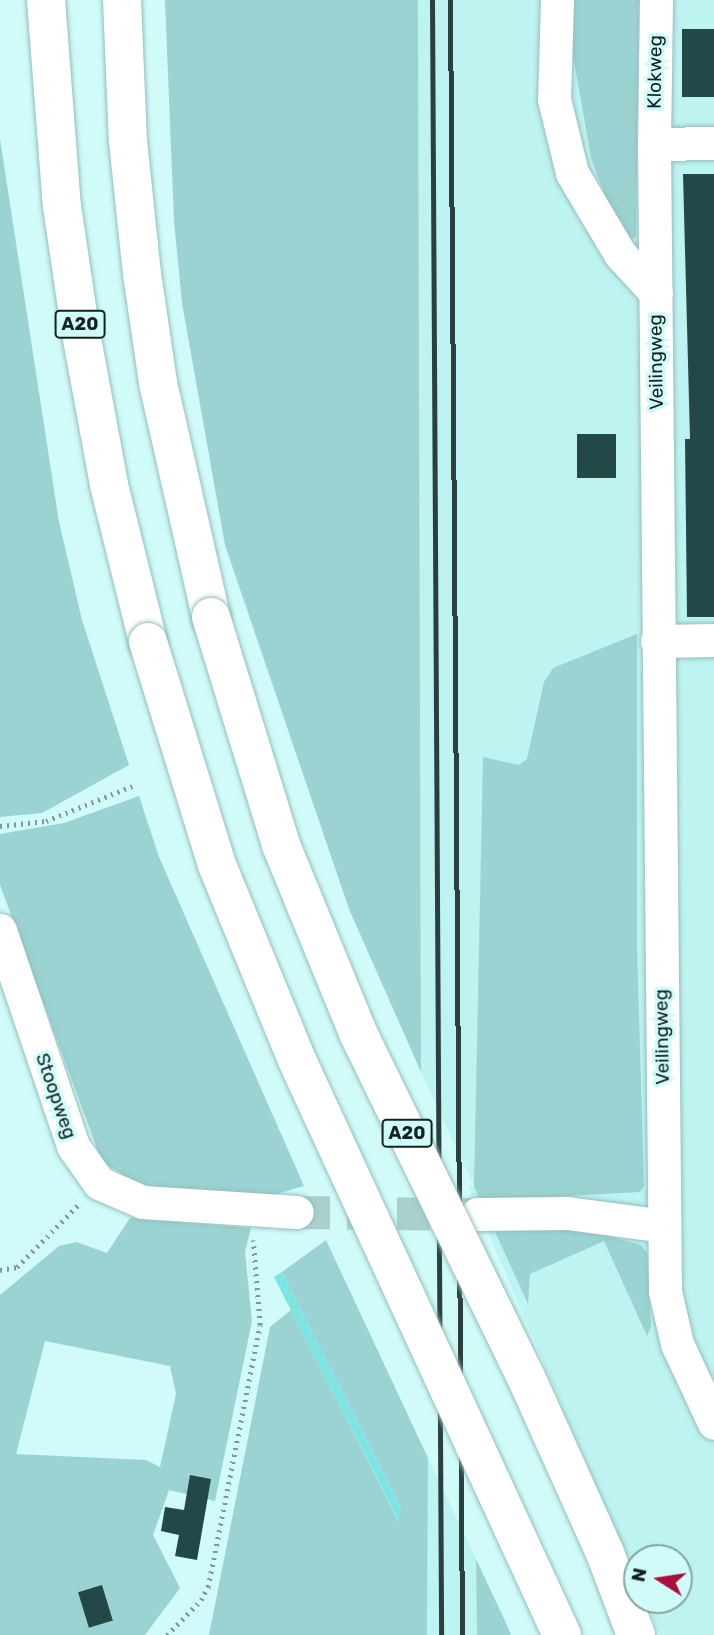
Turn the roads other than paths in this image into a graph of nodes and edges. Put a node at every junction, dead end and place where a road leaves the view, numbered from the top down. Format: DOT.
graph roads {
  1 [pos="46,0"];
  2 [pos="122,0"];
  3 [pos="557,0"];
  4 [pos="656,0"];
  5 [pos="714,143"];
  6 [pos="654,144"];
  7 [pos="656,293"];
  8 [pos="714,640"];
  9 [pos="657,641"];
  10 [pos="0,930"];
  11 [pos="283,1212"];
  12 [pos="477,1213"];
  13 [pos="664,1226"];
  14 [pos="714,1423"];
  15 [pos="562,1635"];
  16 [pos="636,1635"];
  1 -- 15 [label="highway, A20, bridge"];
  2 -- 16 [label="highway, A20, bridge"];
  3 -- 7 [label="street"];
  4 -- 6 [label="street, Klokweg"];
  5 -- 6 [label="street"];
  6 -- 7 [label="street, Veilingweg"];
  7 -- 9 [label="street, Veilingweg"];
  8 -- 9 [label="street"];
  9 -- 13 [label="street, Veilingweg"];
  10 -- 11 [label="street, Stoopweg"];
  12 -- 13 [label="street"];
  13 -- 14 [label="street, Veilingweg"];
}
